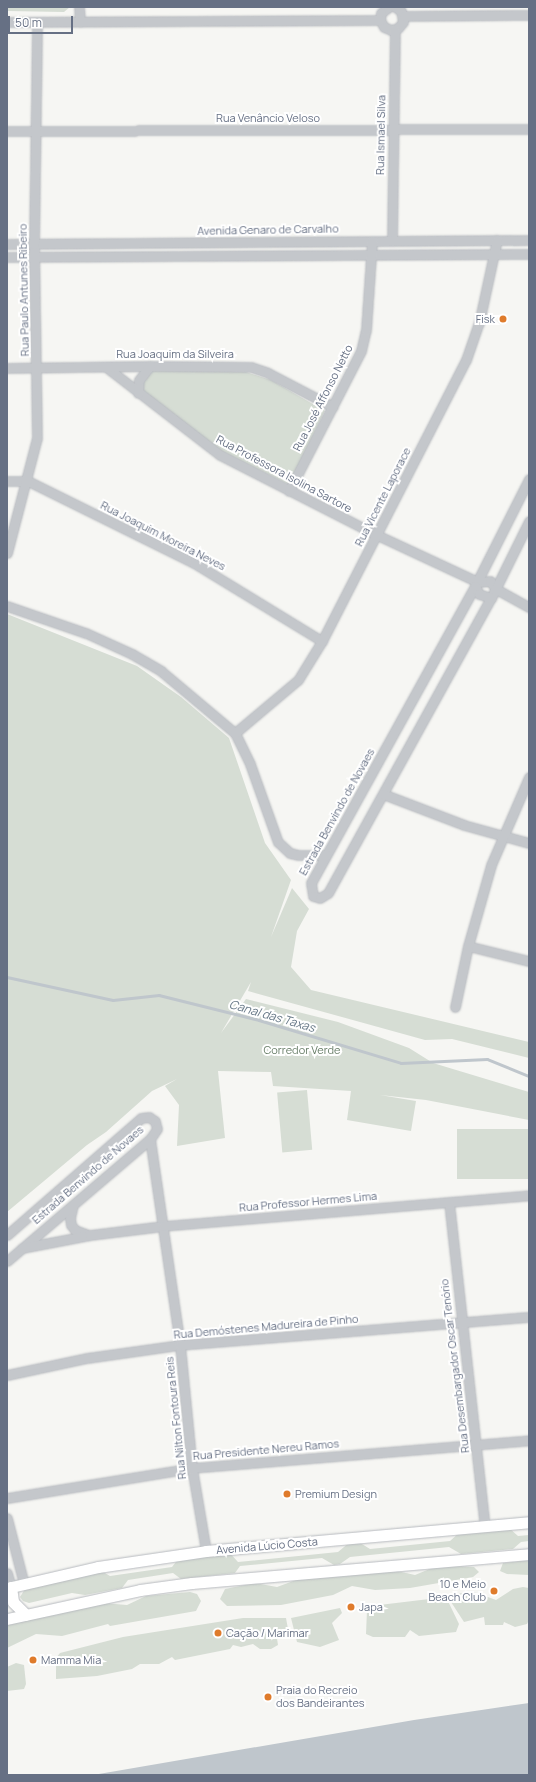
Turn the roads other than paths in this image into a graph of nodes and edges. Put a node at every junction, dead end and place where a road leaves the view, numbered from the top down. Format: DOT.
graph roads {
  1 [pos="79,7"];
  2 [pos="389,7"];
  3 [pos="395,7"];
  4 [pos="529,15"];
  5 [pos="404,16"];
  6 [pos="380,20"];
  7 [pos="7,22"];
  8 [pos="80,22"];
  9 [pos="37,23"];
  10 [pos="395,30"];
  11 [pos="529,129"];
  12 [pos="393,130"];
  13 [pos="7,131"];
  14 [pos="35,131"];
  15 [pos="372,240"];
  16 [pos="497,240"];
  17 [pos="529,240"];
  18 [pos="392,241"];
  19 [pos="7,244"];
  20 [pos="34,244"];
  21 [pos="371,254"];
  22 [pos="494,254"];
  23 [pos="529,254"];
  24 [pos="35,256"];
  25 [pos="7,257"];
  26 [pos="150,366"];
  27 [pos="106,367"];
  28 [pos="7,368"];
  29 [pos="38,368"];
  30 [pos="138,393"];
  31 [pos="333,407"];
  32 [pos="529,479"];
  33 [pos="7,481"];
  34 [pos="28,481"];
  35 [pos="289,491"];
  36 [pos="529,520"];
  37 [pos="377,536"];
  38 [pos="7,553"];
  39 [pos="476,584"];
  40 [pos="496,589"];
  41 [pos="491,598"];
  42 [pos="7,606"];
  43 [pos="529,607"];
  44 [pos="322,642"];
  45 [pos="235,733"];
  46 [pos="529,777"];
  47 [pos="383,794"];
  48 [pos="502,835"];
  49 [pos="529,843"];
  50 [pos="326,855"];
  51 [pos="468,946"];
  52 [pos="529,961"];
  53 [pos="454,1007"];
  54 [pos="150,1139"];
  55 [pos="529,1195"];
  56 [pos="449,1202"];
  57 [pos="73,1205"];
  58 [pos="163,1226"];
  59 [pos="7,1235"];
  60 [pos="90,1235"];
  61 [pos="22,1248"];
  62 [pos="7,1261"];
  63 [pos="529,1316"];
  64 [pos="462,1322"];
  65 [pos="180,1345"];
  66 [pos="7,1375"];
  67 [pos="529,1440"];
  68 [pos="477,1444"];
  69 [pos="192,1468"];
  70 [pos="7,1498"];
  71 [pos="7,1518"];
  72 [pos="529,1522"];
  73 [pos="485,1526"];
  74 [pos="206,1551"];
  75 [pos="529,1554"];
  76 [pos="7,1573"];
  77 [pos="24,1584"];
  78 [pos="9,1587"];
  79 [pos="26,1615"];
  80 [pos="7,1619"];
  1 -- 8 [label="street"];
  2 -- 6 [label="street"];
  3 -- 5 [label="street"];
  4 -- 5 [label="street"];
  5 -- 10 [label="street"];
  6 -- 8 [label="street"];
  6 -- 10 [label="street"];
  7 -- 9 [label="street"];
  8 -- 9 [label="street"];
  9 -- 14 [label="street, Rua Paulo Antunes Ribeiro"];
  10 -- 12 [label="street, Rua Ismael Silva"];
  11 -- 12 [label="street, Rua Venâncio Veloso"];
  12 -- 14 [label="street, Rua Venâncio Veloso"];
  12 -- 18 [label="street, Rua Ismael Silva"];
  13 -- 14 [label="street, Rua Venâncio Veloso"];
  14 -- 20 [label="street, Rua Paulo Antunes Ribeiro"];
  15 -- 18 [label="street, Avenida Genaro de Carvalho"];
  15 -- 20 [label="street, Avenida Genaro de Carvalho"];
  15 -- 21 [label="street, Rua José Affonso Netto"];
  16 -- 17 [label="street, Avenida Genaro de Carvalho"];
  16 -- 18 [label="street, Avenida Genaro de Carvalho"];
  16 -- 22 [label="street, Rua Vicente Laporace"];
  19 -- 20 [label="street, Avenida Genaro de Carvalho"];
  20 -- 24 [label="street, Rua Paulo Antunes Ribeiro"];
  21 -- 22 [label="street"];
  21 -- 24 [label="street"];
  21 -- 31 [label="street, Rua José Affonso Netto"];
  22 -- 23 [label="street"];
  22 -- 37 [label="street, Rua Vicente Laporace"];
  24 -- 25 [label="street"];
  24 -- 29 [label="street, Rua Paulo Antunes Ribeiro"];
  26 -- 27 [label="street, Rua Joaquim da Silveira"];
  26 -- 30 [label="street"];
  26 -- 31 [label="street, Rua Joaquim da Silveira"];
  27 -- 29 [label="street, Rua Joaquim da Silveira"];
  27 -- 30 [label="street, Rua Professora Isolina Sartore"];
  28 -- 29 [label="street, Rua Joaquim da Silveira"];
  29 -- 34 [label="street, Rua Paulo Antunes Ribeiro"];
  30 -- 35 [label="street, Rua Professora Isolina Sartore"];
  31 -- 35 [label="street, Rua José Affonso Netto"];
  32 -- 39 [label="street, Estrada Benvindo de Novaes"];
  33 -- 34 [label="street, Rua Joaquim Moreira Neves"];
  34 -- 38 [label="street, Rua Paulo Antunes Ribeiro"];
  34 -- 44 [label="street, Rua Joaquim Moreira Neves"];
  35 -- 37 [label="street, Rua Professora Isolina Sartore"];
  36 -- 40 [label="street, Estrada Benvindo de Novaes"];
  37 -- 39 [label="street, Rua Professora Isolina Sartore"];
  37 -- 44 [label="street, Rua Vicente Laporace"];
  39 -- 40 [label="street, Rua Professora Isolina Sartore"];
  39 -- 41 [label="street"];
  39 -- 50 [label="street, Estrada Benvindo de Novaes"];
  40 -- 41 [label="street, Estrada Benvindo de Novaes"];
  40 -- 43 [label="street, Rua Professora Isolina Sartore"];
  41 -- 47 [label="street, Estrada Benvindo de Novaes"];
  42 -- 45 [label="street"];
  44 -- 45 [label="street, Rua Vicente Laporace"];
  45 -- 50 [label="street"];
  46 -- 48 [label="street"];
  47 -- 48 [label="street"];
  47 -- 50 [label="street, Estrada Benvindo de Novaes"];
  48 -- 49 [label="street"];
  48 -- 51 [label="street"];
  51 -- 52 [label="street"];
  51 -- 53 [label="street"];
  54 -- 57 [label="street, Estrada Benvindo de Novaes"];
  54 -- 58 [label="street, Rua Nilton Fontoura Reis"];
  54 -- 59 [label="street, Estrada Benvindo de Novaes"];
  55 -- 56 [label="street, Rua Professor Hermes Lima"];
  56 -- 58 [label="street, Rua Professor Hermes Lima"];
  56 -- 64 [label="street, Rua Desembargador Oscar Tenório"];
  57 -- 60 [label="street"];
  57 -- 61 [label="street, Estrada Benvindo de Novaes"];
  58 -- 60 [label="street, Rua Professor Hermes Lima"];
  58 -- 65 [label="street, Rua Nilton Fontoura Reis"];
  60 -- 61 [label="street, Rua Professor Hermes Lima"];
  61 -- 62 [label="street, Estrada Benvindo de Novaes"];
  63 -- 64 [label="street, Rua Demóstenes Madureira de Pinho"];
  64 -- 65 [label="street, Rua Demóstenes Madureira de Pinho"];
  64 -- 68 [label="street, Rua Desembargador Oscar Tenório"];
  65 -- 66 [label="street, Rua Demóstenes Madureira de Pinho"];
  65 -- 69 [label="street, Rua Nilton Fontoura Reis"];
  67 -- 68 [label="street, Rua Presidente Nereu Ramos"];
  68 -- 69 [label="street, Rua Presidente Nereu Ramos"];
  68 -- 73 [label="street, Rua Desembargador Oscar Tenório"];
  69 -- 70 [label="street, Rua Presidente Nereu Ramos"];
  69 -- 74 [label="street, Rua Nilton Fontoura Reis"];
  71 -- 77 [label="street"];
  72 -- 73 [label="main road, Avenida Lúcio Costa"];
  73 -- 74 [label="main road, Avenida Lúcio Costa"];
  74 -- 77 [label="main road, Avenida Lúcio Costa"];
  75 -- 79 [label="main road"];
  76 -- 78 [label="street"];
  77 -- 78 [label="main road, Avenida Lúcio Costa"];
  78 -- 79 [label="main road"];
  79 -- 80 [label="main road"];
}
